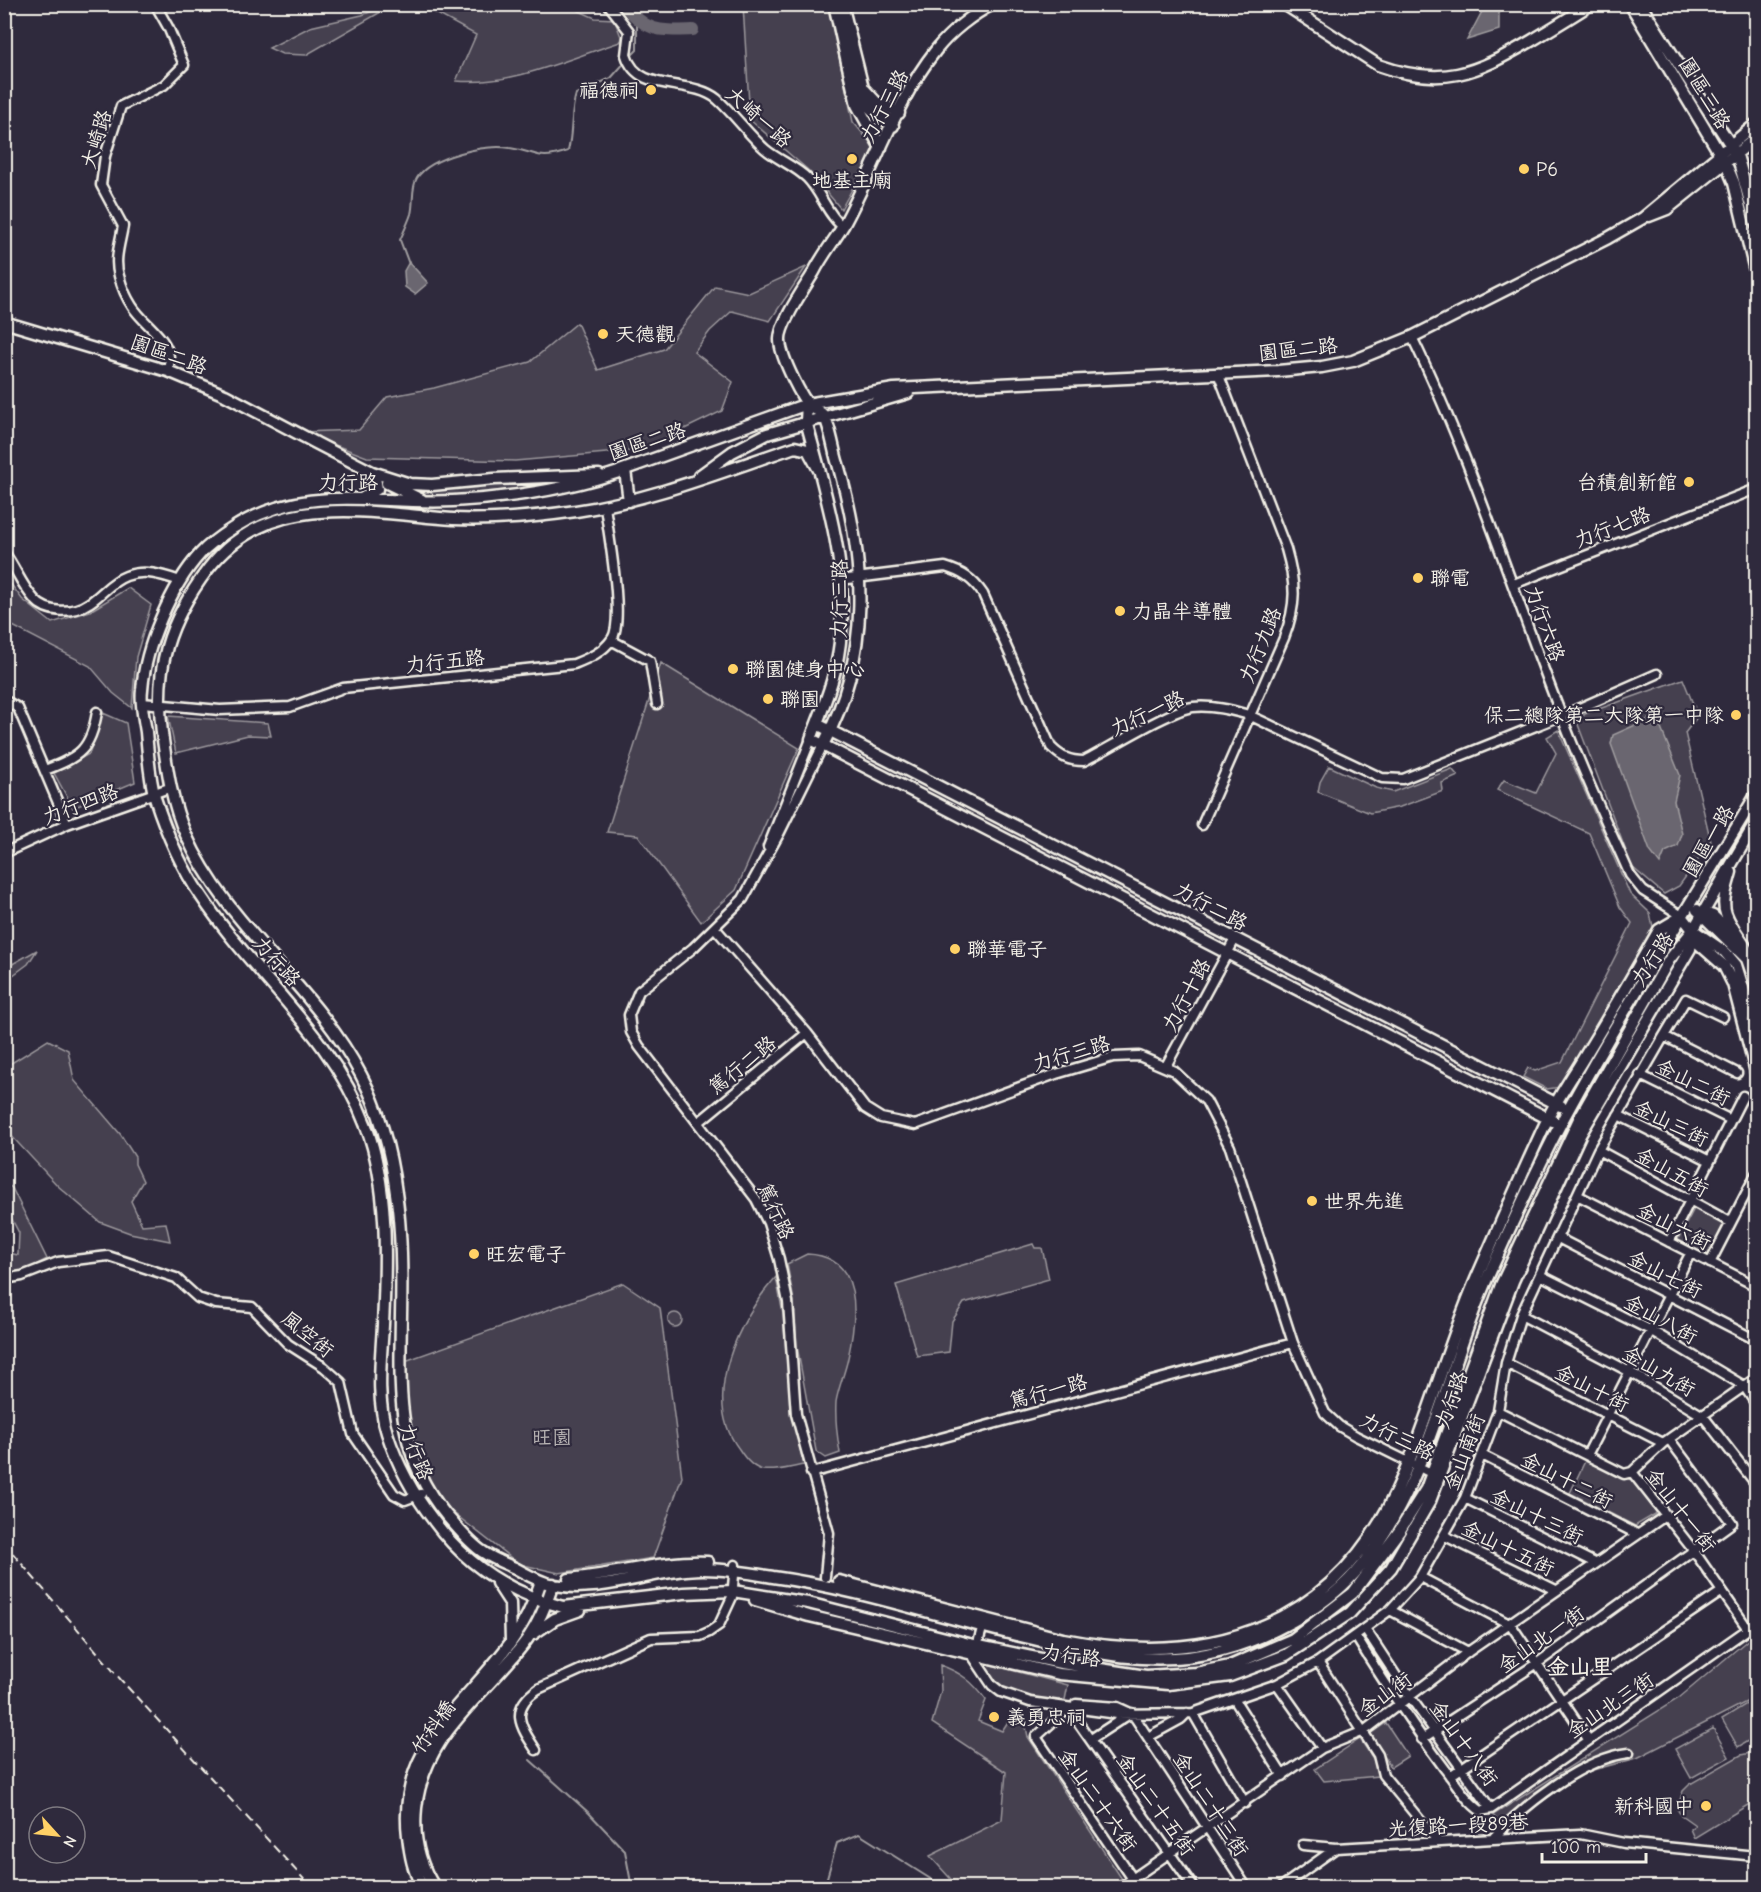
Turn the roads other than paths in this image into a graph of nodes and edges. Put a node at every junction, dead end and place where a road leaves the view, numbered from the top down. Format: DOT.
graph roads {
  1 [pos="155,4"];
  2 [pos="608,4"];
  3 [pos="834,4"];
  4 [pos="843,4"];
  5 [pos="993,4"];
  6 [pos="1284,4"];
  7 [pos="1591,4"];
  8 [pos="1630,4"];
  9 [pos="1640,4"];
  10 [pos="853,89"];
  11 [pos="899,113"];
  12 [pos="1756,124"];
  13 [pos="892,126"];
  14 [pos="1756,138"];
  15 [pos="881,148"];
  16 [pos="1734,151"];
  17 [pos="1724,159"];
  18 [pos="1756,224"];
  19 [pos="842,226"];
  20 [pos="1756,275"];
  21 [pos="4,322"];
  22 [pos="1412,338"];
  23 [pos="168,371"];
  24 [pos="1218,373"];
  25 [pos="923,388"];
  26 [pos="807,404"];
  27 [pos="824,416"];
  28 [pos="806,421"];
  29 [pos="312,441"];
  30 [pos="625,470"];
  31 [pos="819,470"];
  32 [pos="375,477"];
  33 [pos="690,482"];
  34 [pos="1756,489"];
  35 [pos="363,498"];
  36 [pos="629,501"];
  37 [pos="426,502"];
  38 [pos="605,506"];
  39 [pos="442,518"];
  40 [pos="4,552"];
  41 [pos="860,577"];
  42 [pos="840,579"];
  43 [pos="180,581"];
  44 [pos="1514,584"];
  45 [pos="611,640"];
  46 [pos="1657,674"];
  47 [pos="4,700"];
  48 [pos="142,703"];
  49 [pos="159,703"];
  50 [pos="657,704"];
  51 [pos="97,712"];
  52 [pos="1249,715"];
  53 [pos="1561,716"];
  54 [pos="817,724"];
  55 [pos="831,729"];
  56 [pos="811,739"];
  57 [pos="823,745"];
  58 [pos="45,770"];
  59 [pos="169,788"];
  60 [pos="154,795"];
  61 [pos="1756,795"];
  62 [pos="1756,822"];
  63 [pos="67,824"];
  64 [pos="1202,825"];
  65 [pos="4,853"];
  66 [pos="1736,854"];
  67 [pos="764,859"];
  68 [pos="1689,905"];
  69 [pos="1665,906"];
  70 [pos="1703,913"];
  71 [pos="1682,916"];
  72 [pos="716,928"];
  73 [pos="1693,930"];
  74 [pos="1234,939"];
  75 [pos="1695,947"];
  76 [pos="1750,950"];
  77 [pos="1725,952"];
  78 [pos="1226,954"];
  79 [pos="1756,966"];
  80 [pos="1756,986"];
  81 [pos="1723,1017"];
  82 [pos="1756,1030"];
  83 [pos="807,1033"];
  84 [pos="1664,1036"];
  85 [pos="1166,1066"];
  86 [pos="1756,1072"];
  87 [pos="1737,1073"];
  88 [pos="1640,1075"];
  89 [pos="1743,1096"];
  90 [pos="1557,1104"];
  91 [pos="1568,1110"];
  92 [pos="1618,1115"];
  93 [pos="1548,1118"];
  94 [pos="1584,1119"];
  95 [pos="1731,1120"];
  96 [pos="699,1122"];
  97 [pos="1560,1124"];
  98 [pos="1576,1133"];
  99 [pos="1598,1149"];
  100 [pos="1710,1161"];
  101 [pos="1756,1173"];
  102 [pos="1577,1196"];
  103 [pos="1689,1201"];
  104 [pos="1730,1222"];
  105 [pos="1558,1238"];
  106 [pos="1669,1242"];
  107 [pos="1690,1254"];
  108 [pos="1710,1263"];
  109 [pos="1540,1275"];
  110 [pos="4,1279"];
  111 [pos="1756,1286"];
  112 [pos="1668,1294"];
  113 [pos="1521,1316"];
  114 [pos="1650,1330"];
  115 [pos="1756,1340"];
  116 [pos="1293,1342"];
  117 [pos="1506,1363"];
  118 [pos="1630,1372"];
  119 [pos="1756,1378"];
  120 [pos="1744,1386"];
  121 [pos="1756,1404"];
  122 [pos="1498,1411"];
  123 [pos="1608,1413"];
  124 [pos="1703,1416"];
  125 [pos="1666,1441"];
  126 [pos="1482,1455"];
  127 [pos="1587,1455"];
  128 [pos="1413,1465"];
  129 [pos="1632,1472"];
  130 [pos="812,1473"];
  131 [pos="1436,1475"];
  132 [pos="1756,1484"];
  133 [pos="426,1491"];
  134 [pos="416,1497"];
  135 [pos="1465,1498"];
  136 [pos="1665,1516"];
  137 [pos="1732,1523"];
  138 [pos="1637,1534"];
  139 [pos="1445,1536"];
  140 [pos="1694,1551"];
  141 [pos="1595,1563"];
  142 [pos="735,1568"];
  143 [pos="487,1574"];
  144 [pos="825,1577"];
  145 [pos="1420,1577"];
  146 [pos="541,1581"];
  147 [pos="553,1584"];
  148 [pos="1556,1590"];
  149 [pos="1721,1592"];
  150 [pos="733,1594"];
  151 [pos="535,1598"];
  152 [pos="619,1602"];
  153 [pos="547,1603"];
  154 [pos="1390,1610"];
  155 [pos="984,1623"];
  156 [pos="1511,1625"];
  157 [pos="1748,1629"];
  158 [pos="1366,1630"];
  159 [pos="1356,1637"];
  160 [pos="527,1639"];
  161 [pos="511,1642"];
  162 [pos="975,1650"];
  163 [pos="1468,1652"];
  164 [pos="1318,1662"];
  165 [pos="1539,1662"];
  166 [pos="1277,1684"];
  167 [pos="1410,1697"];
  168 [pos="1234,1699"];
  169 [pos="1564,1701"];
  170 [pos="1030,1702"];
  171 [pos="1398,1705"];
  172 [pos="1068,1708"];
  173 [pos="1132,1713"];
  174 [pos="1190,1713"];
  175 [pos="1364,1731"];
  176 [pos="1435,1731"];
  177 [pos="1149,1737"];
  178 [pos="1091,1739"];
  179 [pos="1422,1739"];
  180 [pos="1588,1739"];
  181 [pos="1322,1748"];
  182 [pos="536,1750"];
  183 [pos="1629,1753"];
  184 [pos="1462,1769"];
  185 [pos="1283,1776"];
  186 [pos="1450,1776"];
  187 [pos="1245,1803"];
  188 [pos="1491,1809"];
  189 [pos="1206,1829"];
  190 [pos="1494,1837"];
  191 [pos="1438,1842"];
  192 [pos="1303,1845"];
  193 [pos="1336,1848"];
  194 [pos="1171,1851"];
  195 [pos="1756,1856"];
  196 [pos="1132,1878"];
  197 [pos="423,1887"];
  198 [pos="435,1887"];
  199 [pos="1119,1887"];
  200 [pos="1139,1887"];
  201 [pos="1194,1887"];
  202 [pos="1247,1887"];
  203 [pos="1280,1887"];
  1 -- 23 [label="street, 大崎路"];
  2 -- 19 [label="street, 大崎一路"];
  3 -- 10 [label="street"];
  4 -- 11 [label="street"];
  5 -- 11 [label="street, 力行三路"];
  6 -- 7 [label="street"];
  8 -- 17 [label="street, 園區三路"];
  9 -- 16 [label="street, 園區三路"];
  10 -- 13 [label="street"];
  10 -- 15 [label="street"];
  11 -- 13 [label="street, 力行三路"];
  12 -- 16 [label="street, 園區二路"];
  13 -- 15 [label="street, 力行三路"];
  14 -- 16 [label="street, 園區二路"];
  15 -- 19 [label="street, 力行三路"];
  16 -- 17 [label="street, 園區二路"];
  16 -- 18 [label="street, 園區三路"];
  17 -- 20 [label="street, 園區三路"];
  17 -- 22 [label="street, 園區二路"];
  19 -- 26 [label="street, 力行三路"];
  21 -- 23 [label="street, 園區二路"];
  22 -- 24 [label="street, 園區二路"];
  22 -- 44 [label="street, 力行六路"];
  23 -- 29 [label="street, 園區二路"];
  24 -- 25 [label="street, 園區二路"];
  24 -- 52 [label="street, 力行九路"];
  25 -- 26 [label="street, 園區二路"];
  25 -- 27 [label="street, 園區二路"];
  26 -- 27 [label="street"];
  26 -- 28 [label="street, 力行三路"];
  26 -- 30 [label="street, 園區二路"];
  27 -- 28 [label="street, 園區二路"];
  27 -- 41 [label="street, 力行三路"];
  28 -- 31 [label="street, 力行三路"];
  28 -- 33 [label="street, 園區二路"];
  29 -- 30 [label="street, 園區二路"];
  29 -- 32 [label="street, 園區二路"];
  30 -- 36 [label="street"];
  30 -- 37 [label="street, 力行路"];
  31 -- 33 [label="street, 力行路"];
  31 -- 42 [label="street, 力行三路"];
  32 -- 35 [label="street"];
  32 -- 37 [label="street, 園區二路"];
  33 -- 36 [label="street, 力行路"];
  34 -- 44 [label="street, 力行七路"];
  35 -- 37 [label="street, 力行路"];
  35 -- 43 [label="street, 力行路"];
  36 -- 38 [label="street, 力行路"];
  37 -- 39 [label="street, 園區二路"];
  38 -- 39 [label="street, 力行路"];
  38 -- 45 [label="street"];
  39 -- 49 [label="street, 力行路"];
  40 -- 43 [label="street"];
  41 -- 42 [label="street, 力行一路"];
  41 -- 52 [label="street, 力行一路"];
  41 -- 55 [label="street, 力行三路"];
  42 -- 54 [label="street, 力行三路"];
  43 -- 48 [label="street, 力行路"];
  44 -- 53 [label="street, 力行六路"];
  45 -- 49 [label="street, 力行五路"];
  45 -- 50 [label="street"];
  46 -- 53 [label="street, 力行一路"];
  47 -- 58 [label="street"];
  48 -- 49 [label="street, 力行五路"];
  48 -- 60 [label="street, 力行路"];
  49 -- 59 [label="street, 力行路"];
  51 -- 58 [label="street"];
  52 -- 53 [label="street, 力行一路"];
  52 -- 64 [label="street, 力行九路"];
  53 -- 69 [label="street, 力行六路"];
  54 -- 55 [label="street, 力行二路"];
  54 -- 56 [label="street, 力行三路"];
  55 -- 57 [label="street, 力行三路"];
  55 -- 74 [label="street, 力行二路"];
  56 -- 57 [label="street, 力行二路"];
  56 -- 67 [label="street, 力行三路"];
  57 -- 67 [label="street, 力行三路"];
  57 -- 78 [label="street, 力行二路"];
  58 -- 63 [label="street"];
  59 -- 60 [label="street, 力行四路"];
  59 -- 133 [label="street, 力行路"];
  60 -- 63 [label="street, 力行四路"];
  60 -- 134 [label="street, 力行路"];
  61 -- 68 [label="street, 園區一路"];
  62 -- 66 [label="street, 園區一路"];
  63 -- 65 [label="street, 力行四路"];
  66 -- 70 [label="street, 園區一路"];
  66 -- 76 [label="street"];
  67 -- 72 [label="street, 力行三路"];
  68 -- 69 [label="street"];
  68 -- 70 [label="street"];
  68 -- 71 [label="street, 力行路"];
  69 -- 71 [label="street, 力行六路"];
  70 -- 73 [label="street, 園區一路"];
  70 -- 76 [label="street"];
  70 -- 80 [label="street"];
  71 -- 73 [label="street"];
  71 -- 90 [label="street, 力行路"];
  71 -- 91 [label="street, 力行路"];
  72 -- 83 [label="street, 力行三路"];
  72 -- 96 [label="street, 篤行路"];
  73 -- 75 [label="street"];
  73 -- 77 [label="street"];
  73 -- 94 [label="street, 力行路"];
  74 -- 78 [label="street, 力行十路"];
  74 -- 90 [label="street, 力行二路"];
  75 -- 77 [label="street"];
  75 -- 86 [label="street"];
  75 -- 94 [label="street, 力行路"];
  76 -- 79 [label="street"];
  77 -- 82 [label="street"];
  78 -- 85 [label="street, 力行十路"];
  78 -- 93 [label="street, 力行二路"];
  81 -- 84 [label="street, 金山南街"];
  83 -- 85 [label="street, 力行三路"];
  83 -- 96 [label="street, 篤行二路"];
  84 -- 87 [label="street"];
  84 -- 88 [label="street, 金山南街"];
  85 -- 116 [label="street, 力行三路"];
  88 -- 92 [label="street, 金山南街"];
  88 -- 95 [label="street, 金山二街"];
  89 -- 95 [label="street"];
  90 -- 91 [label="street, 力行二路"];
  90 -- 93 [label="street, 力行路"];
  91 -- 94 [label="street, 力行二路"];
  91 -- 97 [label="street, 力行路"];
  92 -- 99 [label="street, 金山南街"];
  92 -- 100 [label="street, 金山三街"];
  93 -- 97 [label="street, 力行二路"];
  93 -- 128 [label="street, 力行路"];
  94 -- 98 [label="street, 力行路"];
  95 -- 100 [label="street"];
  96 -- 130 [label="street, 篤行路"];
  97 -- 98 [label="street, 力行二路"];
  97 -- 128 [label="street, 力行路"];
  98 -- 131 [label="street, 力行路"];
  99 -- 102 [label="street, 金山南街"];
  99 -- 103 [label="street, 金山五街"];
  100 -- 103 [label="street"];
  101 -- 104 [label="street"];
  102 -- 105 [label="street, 金山南街"];
  102 -- 106 [label="street, 金山六街"];
  103 -- 104 [label="street, 金山五街"];
  103 -- 106 [label="street"];
  104 -- 108 [label="street"];
  105 -- 109 [label="street, 金山南街"];
  105 -- 112 [label="street, 金山七街"];
  106 -- 107 [label="street, 金山六街"];
  107 -- 108 [label="street, 金山六街"];
  107 -- 112 [label="street"];
  108 -- 111 [label="street, 金山六街"];
  109 -- 113 [label="street, 金山南街"];
  109 -- 114 [label="street, 金山八街"];
  110 -- 134 [label="street, 風空街"];
  112 -- 114 [label="street"];
  112 -- 115 [label="street, 金山七街"];
  113 -- 117 [label="street, 金山南街"];
  113 -- 118 [label="street, 金山九街"];
  114 -- 118 [label="street"];
  114 -- 120 [label="street, 金山八街"];
  116 -- 128 [label="street, 力行三路"];
  116 -- 130 [label="street, 篤行一路"];
  117 -- 122 [label="street, 金山南街"];
  117 -- 123 [label="street, 金山十街"];
  118 -- 123 [label="street"];
  118 -- 124 [label="street, 金山九街"];
  119 -- 120 [label="street"];
  120 -- 121 [label="street, 金山八街"];
  120 -- 124 [label="street"];
  122 -- 126 [label="street, 金山南街"];
  122 -- 127 [label="street, 金山十一街"];
  123 -- 125 [label="street, 金山十街"];
  123 -- 127 [label="street"];
  124 -- 125 [label="street"];
  124 -- 132 [label="street, 金山九街"];
  125 -- 129 [label="street"];
  125 -- 137 [label="street, 金山十街"];
  126 -- 135 [label="street, 金山南街"];
  126 -- 138 [label="street, 金山十二街"];
  127 -- 129 [label="street, 金山十一街"];
  128 -- 131 [label="street, 力行三路"];
  128 -- 155 [label="street, 力行路"];
  129 -- 136 [label="street, 金山十一街"];
  130 -- 144 [label="street, 篤行路"];
  131 -- 162 [label="street, 力行路"];
  131 -- 162 [label="street, 力行路"];
  133 -- 134 [label="street"];
  133 -- 146 [label="street, 力行路"];
  134 -- 143 [label="street, 力行路"];
  135 -- 139 [label="street, 金山南街"];
  135 -- 141 [label="street, 金山十三街"];
  136 -- 138 [label="street, 金山街"];
  136 -- 140 [label="street, 金山十一街"];
  137 -- 140 [label="street, 金山北一街"];
  138 -- 141 [label="street, 金山街"];
  139 -- 145 [label="street, 金山南街"];
  139 -- 148 [label="street, 金山十五街"];
  140 -- 149 [label="street, 金山十一街"];
  140 -- 165 [label="street, 金山北一街"];
  141 -- 148 [label="street, 金山街"];
  142 -- 144 [label="street, 力行路"];
  142 -- 147 [label="street, 力行路"];
  142 -- 150 [label="street"];
  142 -- 155 [label="street, 力行路"];
  143 -- 151 [label="street, 力行路"];
  143 -- 161 [label="street"];
  144 -- 155 [label="street, 力行路"];
  145 -- 154 [label="street, 金山南街"];
  145 -- 156 [label="street"];
  146 -- 147 [label="street, 力行路"];
  146 -- 151 [label="street, 竹科橋"];
  147 -- 153 [label="street"];
  148 -- 156 [label="street, 金山街"];
  149 -- 157 [label="street, 金山十一街"];
  149 -- 169 [label="street"];
  150 -- 152 [label="street, 力行路"];
  150 -- 162 [label="street, 力行路"];
  150 -- 182 [label="street"];
  151 -- 153 [label="street, 力行路"];
  151 -- 161 [label="street, 竹科橋"];
  152 -- 153 [label="street, 力行路"];
  152 -- 160 [label="street"];
  153 -- 160 [label="street"];
  154 -- 158 [label="street, 金山南街"];
  154 -- 163 [label="street"];
  155 -- 162 [label="street"];
  156 -- 163 [label="street, 金山街"];
  156 -- 165 [label="street"];
  157 -- 180 [label="street, 金山北三街"];
  158 -- 159 [label="street, 金山南街"];
  158 -- 167 [label="street, 金山十八街"];
  159 -- 164 [label="street, 金山南街"];
  159 -- 171 [label="street, 金山十八街"];
  160 -- 198 [label="street, 竹科橋"];
  161 -- 197 [label="street, 竹科橋"];
  162 -- 170 [label="street, 金山南街"];
  163 -- 167 [label="street, 金山街"];
  164 -- 166 [label="street, 金山南街"];
  164 -- 175 [label="street"];
  165 -- 169 [label="street"];
  165 -- 176 [label="street, 金山北一街"];
  166 -- 168 [label="street, 金山南街"];
  166 -- 181 [label="street"];
  167 -- 171 [label="street, 金山街"];
  167 -- 176 [label="street, 金山十八街"];
  168 -- 174 [label="street, 金山南街"];
  168 -- 185 [label="street"];
  169 -- 180 [label="street"];
  169 -- 184 [label="street"];
  170 -- 172 [label="street, 金山南街"];
  170 -- 173 [label="street, 金山南街"];
  171 -- 175 [label="street, 金山街"];
  171 -- 179 [label="street, 金山十八街"];
  172 -- 173 [label="street, 金山南街"];
  172 -- 178 [label="street, 金山二十五街"];
  172 -- 196 [label="street, 金山二十六街"];
  173 -- 174 [label="street, 金山南街"];
  173 -- 177 [label="street, 金山二十三街"];
  173 -- 178 [label="street, 金山二十五街"];
  174 -- 177 [label="street, 金山二十三街"];
  174 -- 187 [label="street"];
  175 -- 181 [label="street, 金山街"];
  175 -- 191 [label="street"];
  176 -- 179 [label="street, 金山北一街"];
  176 -- 184 [label="street, 金山十八街"];
  177 -- 189 [label="street, 金山二十三街"];
  178 -- 194 [label="street, 金山二十五街"];
  179 -- 186 [label="street, 金山十八街"];
  180 -- 188 [label="street, 金山北三街"];
  181 -- 185 [label="street, 金山街"];
  183 -- 190 [label="street"];
  184 -- 186 [label="street"];
  184 -- 188 [label="street, 金山十八街"];
  185 -- 187 [label="street, 金山街"];
  186 -- 188 [label="street, 金山十八街"];
  187 -- 189 [label="street, 金山街"];
  189 -- 194 [label="street, 金山街"];
  189 -- 202 [label="street, 金山二十三街"];
  190 -- 191 [label="street, 光復路一段89巷"];
  190 -- 195 [label="street, 光復路一段89巷"];
  191 -- 193 [label="street, 光復路一段89巷"];
  192 -- 193 [label="street, 光復路一段89巷"];
  193 -- 203 [label="street"];
  194 -- 196 [label="street, 金山街"];
  194 -- 201 [label="street, 金山二十五街"];
  196 -- 199 [label="street, 金山街"];
  196 -- 200 [label="street, 金山二十六街"];
}
